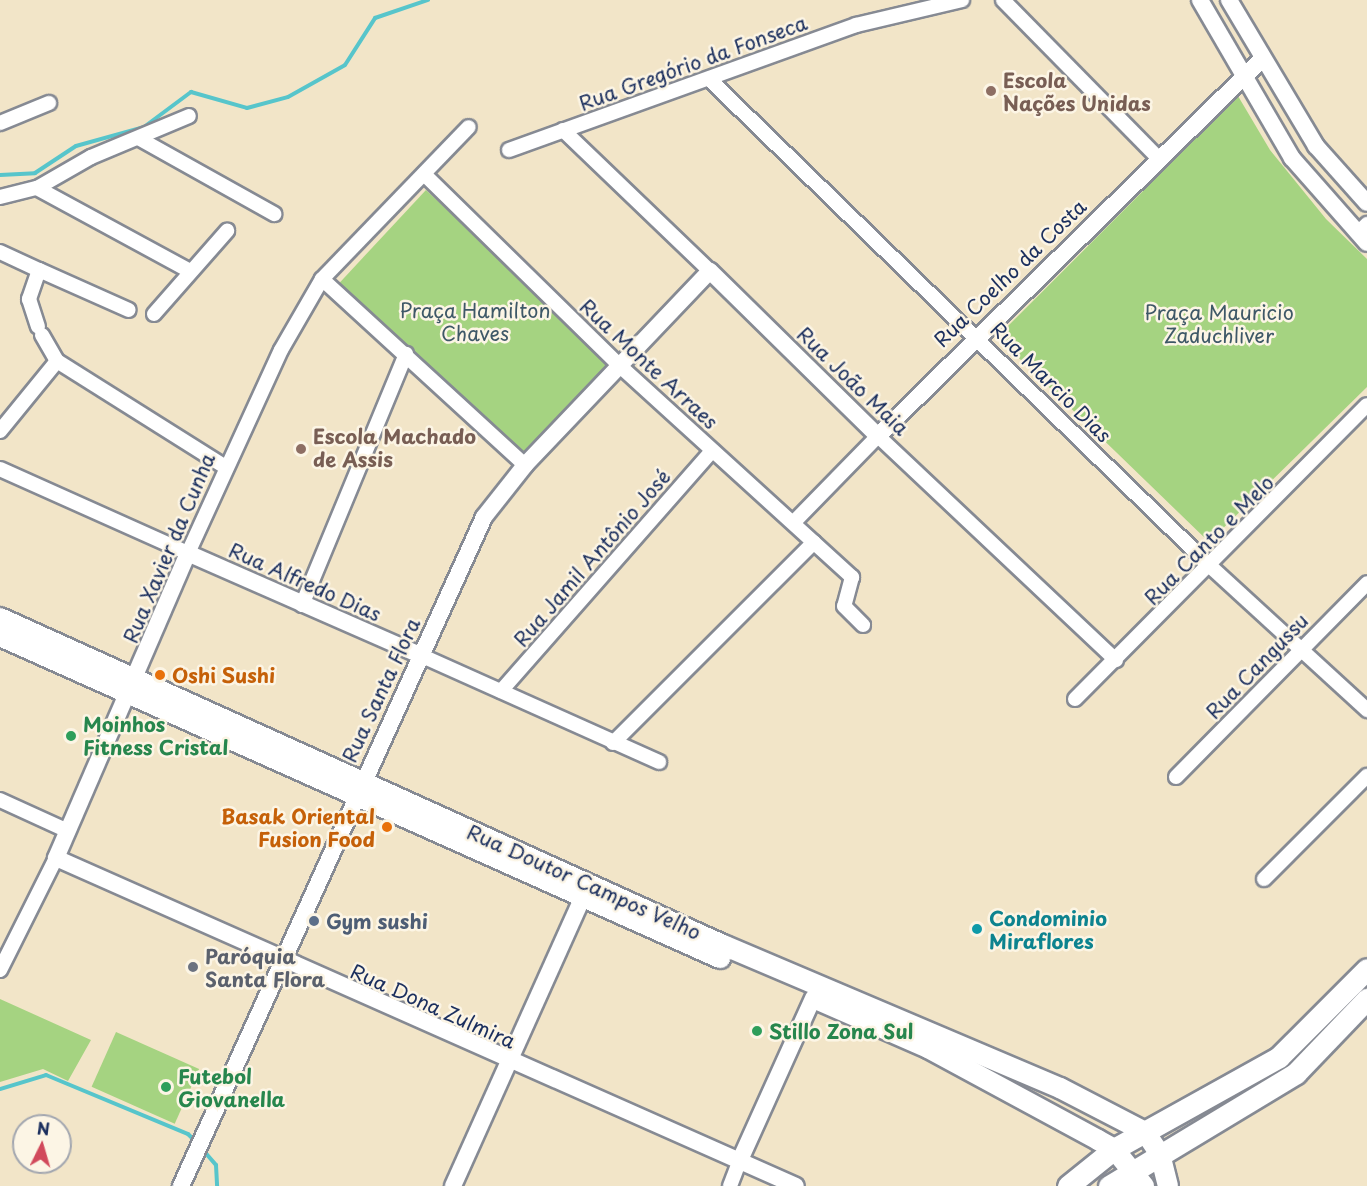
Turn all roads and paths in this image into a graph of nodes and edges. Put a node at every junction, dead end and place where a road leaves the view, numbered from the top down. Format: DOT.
graph roads {
  1 [pos="962,0"];
  2 [pos="1003,0"];
  3 [pos="1200,0"];
  4 [pos="1229,0"];
  5 [pos="1262,58"];
  6 [pos="1240,74"];
  7 [pos="709,79"];
  8 [pos="49,103"];
  9 [pos="189,116"];
  10 [pos="0,123"];
  11 [pos="469,127"];
  12 [pos="563,130"];
  13 [pos="140,139"];
  14 [pos="509,150"];
  15 [pos="1158,158"];
  16 [pos="424,174"];
  17 [pos="38,188"];
  18 [pos="0,197"];
  19 [pos="1367,203"];
  20 [pos="274,214"];
  21 [pos="227,231"];
  22 [pos="1364,233"];
  23 [pos="0,252"];
  24 [pos="39,270"];
  25 [pos="190,271"];
  26 [pos="710,271"];
  27 [pos="322,279"];
  28 [pos="129,310"];
  29 [pos="154,314"];
  30 [pos="975,335"];
  31 [pos="406,354"];
  32 [pos="57,361"];
  33 [pos="620,366"];
  34 [pos="1367,405"];
  35 [pos="0,431"];
  36 [pos="878,435"];
  37 [pos="712,451"];
  38 [pos="525,465"];
  39 [pos="225,467"];
  40 [pos="0,469"];
  41 [pos="794,522"];
  42 [pos="814,542"];
  43 [pos="188,553"];
  44 [pos="1211,567"];
  45 [pos="1367,583"];
  46 [pos="302,605"];
  47 [pos="0,618"];
  48 [pos="863,625"];
  49 [pos="0,636"];
  50 [pos="1300,648"];
  51 [pos="420,655"];
  52 [pos="1116,660"];
  53 [pos="132,686"];
  54 [pos="501,691"];
  55 [pos="1075,699"];
  56 [pos="1367,710"];
  57 [pos="613,743"];
  58 [pos="659,762"];
  59 [pos="1367,776"];
  60 [pos="1176,777"];
  61 [pos="359,788"];
  62 [pos="0,800"];
  63 [pos="68,831"];
  64 [pos="56,858"];
  65 [pos="1264,879"];
  66 [pos="582,899"];
  67 [pos="283,961"];
  68 [pos="2,965"];
  69 [pos="1367,969"];
  70 [pos="813,998"];
  71 [pos="1367,999"];
  72 [pos="509,1063"];
  73 [pos="1060,1088"];
  74 [pos="1047,1111"];
  75 [pos="1145,1132"];
  76 [pos="1114,1149"];
  77 [pos="1160,1154"];
  78 [pos="740,1161"];
  79 [pos="1139,1178"];
  80 [pos="181,1186"];
  81 [pos="453,1186"];
  82 [pos="730,1186"];
  83 [pos="796,1186"];
  84 [pos="1068,1186"];
  85 [pos="1108,1186"];
  86 [pos="1168,1186"];
  1 -- 7 [label="street, Rua Gregório da Fonseca"];
  2 -- 15 [label="street"];
  3 -- 6 [label="street"];
  4 -- 5 [label="street"];
  5 -- 6 [label="street, Rua Coelho da Costa"];
  5 -- 19 [label="street"];
  6 -- 15 [label="street, Rua Coelho da Costa"];
  6 -- 22 [label="street"];
  7 -- 12 [label="street, Rua Gregório da Fonseca"];
  7 -- 30 [label="street, Rua Marcio Dias"];
  8 -- 10 [label="street"];
  9 -- 13 [label="street"];
  11 -- 16 [label="street, Rua Xavier da Cunha"];
  12 -- 14 [label="street, Rua Gregório da Fonseca"];
  12 -- 26 [label="street, Rua João Maia"];
  13 -- 17 [label="street"];
  13 -- 20 [label="street"];
  15 -- 30 [label="street, Rua Coelho da Costa"];
  16 -- 27 [label="street, Rua Xavier da Cunha"];
  16 -- 33 [label="street, Rua Monte Arraes"];
  17 -- 18 [label="street"];
  17 -- 25 [label="street"];
  21 -- 25 [label="street"];
  23 -- 24 [label="street"];
  24 -- 28 [label="street"];
  24 -- 32 [label="street"];
  25 -- 29 [label="street"];
  26 -- 33 [label="street, Rua Santa Flora"];
  26 -- 36 [label="street, Rua João Maia"];
  27 -- 31 [label="street"];
  27 -- 39 [label="street, Rua Xavier da Cunha"];
  30 -- 36 [label="street, Rua Coelho da Costa"];
  30 -- 44 [label="street, Rua Marcio Dias"];
  31 -- 38 [label="street"];
  31 -- 46 [label="street"];
  32 -- 35 [label="street"];
  32 -- 39 [label="street"];
  33 -- 37 [label="street, Rua Monte Arraes"];
  33 -- 38 [label="street, Rua Santa Flora"];
  34 -- 44 [label="street, Rua Canto e Melo"];
  36 -- 41 [label="street, Rua Coelho da Costa"];
  36 -- 52 [label="street, Rua João Maia"];
  37 -- 41 [label="street, Rua Monte Arraes"];
  37 -- 54 [label="street, Rua Jamil Antônio José"];
  38 -- 51 [label="street, Rua Santa Flora"];
  39 -- 43 [label="street, Rua Xavier da Cunha"];
  40 -- 43 [label="street, Rua Alfredo Dias"];
  41 -- 42 [label="street, Rua Monte Arraes"];
  42 -- 48 [label="street, Rua Monte Arraes"];
  42 -- 57 [label="street"];
  43 -- 46 [label="street, Rua Alfredo Dias"];
  43 -- 53 [label="street, Rua Xavier da Cunha"];
  44 -- 50 [label="street, Rua Marcio Dias"];
  44 -- 52 [label="street, Rua Canto e Melo"];
  45 -- 50 [label="street, Rua Cangussu"];
  46 -- 51 [label="street, Rua Alfredo Dias"];
  47 -- 53 [label="main road, Rua Doutor Campos Velho"];
  49 -- 53 [label="main road, Rua Doutor Campos Velho"];
  50 -- 56 [label="street, Rua Marcio Dias"];
  50 -- 60 [label="street, Rua Cangussu"];
  51 -- 54 [label="street, Rua Alfredo Dias"];
  51 -- 61 [label="street, Rua Santa Flora"];
  52 -- 55 [label="street, Rua Canto e Melo"];
  53 -- 61 [label="main road, Rua Doutor Campos Velho"];
  53 -- 63 [label="street, Rua Xavier da Cunha"];
  54 -- 57 [label="street, Rua Alfredo Dias"];
  57 -- 58 [label="street, Rua Alfredo Dias"];
  59 -- 65 [label="street"];
  61 -- 66 [label="main road, Rua Doutor Campos Velho"];
  61 -- 67 [label="street, Rua Santa Flora"];
  61 -- 73 [label="main road, Rua Doutor Campos Velho"];
  62 -- 63 [label="street"];
  63 -- 64 [label="street, Rua Xavier da Cunha"];
  64 -- 67 [label="street, Rua Dona Zulmira"];
  64 -- 68 [label="street, Rua Xavier da Cunha"];
  66 -- 70 [label="main road, Rua Doutor Campos Velho"];
  66 -- 72 [label="street"];
  67 -- 72 [label="street, Rua Dona Zulmira"];
  67 -- 80 [label="street, Rua Santa Flora"];
  69 -- 75 [label="main road"];
  70 -- 74 [label="main road, Rua Doutor Campos Velho"];
  70 -- 78 [label="street"];
  71 -- 77 [label="main road"];
  72 -- 78 [label="street, Rua Dona Zulmira"];
  72 -- 81 [label="street"];
  73 -- 74 [label="main road"];
  73 -- 75 [label="main road, Rua Doutor Campos Velho"];
  74 -- 76 [label="main road, Rua Doutor Campos Velho"];
  75 -- 76 [label="main road"];
  75 -- 77 [label="main road, Rua Doutor Campos Velho"];
  76 -- 79 [label="main road, Rua Doutor Campos Velho"];
  76 -- 84 [label="main road"];
  77 -- 79 [label="main road"];
  77 -- 86 [label="main road"];
  78 -- 82 [label="street"];
  78 -- 83 [label="street, Rua Dona Zulmira"];
  79 -- 85 [label="main road"];
}
